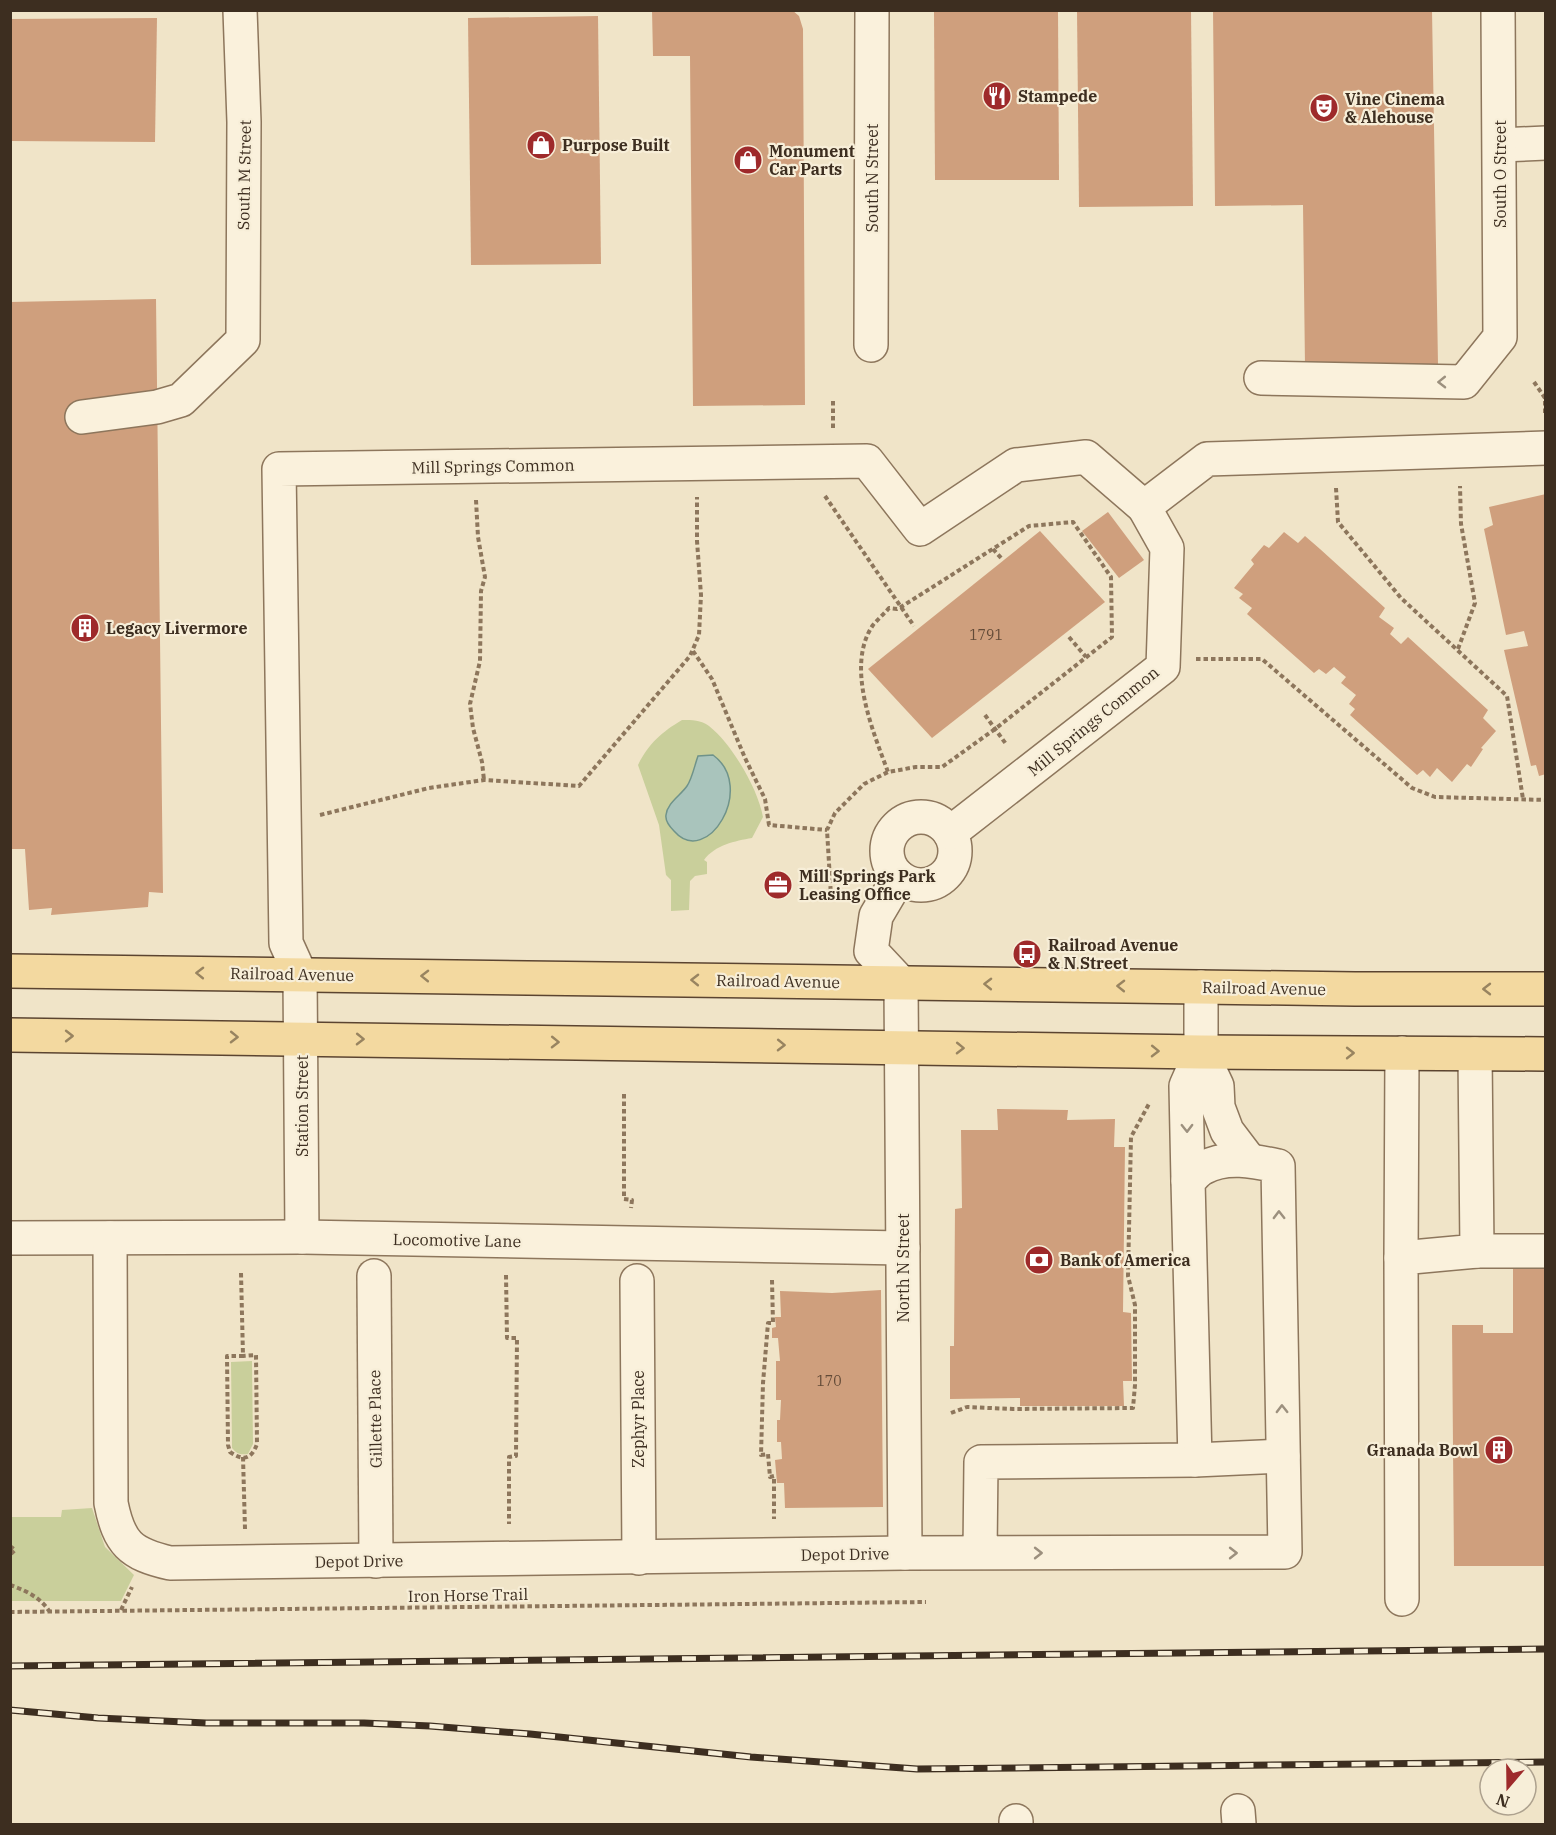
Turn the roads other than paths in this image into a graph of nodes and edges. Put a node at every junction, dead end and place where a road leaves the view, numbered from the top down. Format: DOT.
graph roads {
  1 [pos="240,10"];
  2 [pos="872,10"];
  3 [pos="1498,10"];
  4 [pos="1545,143"];
  5 [pos="1500,145"];
  6 [pos="871,345"];
  7 [pos="1261,378"];
  8 [pos="82,417"];
  9 [pos="1545,448"];
  10 [pos="1144,507"];
  11 [pos="950,833"];
  12 [pos="894,886"];
  13 [pos="10,971"];
  14 [pos="300,974"];
  15 [pos="901,983"];
  16 [pos="1201,987"];
  17 [pos="1545,989"];
  18 [pos="10,1035"];
  19 [pos="302,1038"];
  20 [pos="902,1047"];
  21 [pos="1201,1052"];
  22 [pos="1402,1053"];
  23 [pos="1474,1054"];
  24 [pos="1545,1054"];
  25 [pos="1249,1160"];
  26 [pos="1188,1181"];
  27 [pos="302,1237"];
  28 [pos="10,1238"];
  29 [pos="110,1238"];
  30 [pos="903,1248"];
  31 [pos="1477,1251"];
  32 [pos="1545,1251"];
  33 [pos="1401,1258"];
  34 [pos="374,1276"];
  35 [pos="637,1281"];
  36 [pos="1283,1456"];
  37 [pos="1195,1460"];
  38 [pos="905,1553"];
  39 [pos="980,1553"];
  40 [pos="639,1558"];
  41 [pos="376,1561"];
  42 [pos="1402,1599"];
  1 -- 8 [label="street, South M Street"];
  2 -- 6 [label="street, South N Street"];
  3 -- 5 [label="street, South O Street"];
  4 -- 5 [label="street"];
  5 -- 7 [label="street, South O Street, one-way"];
  9 -- 10 [label="street"];
  10 -- 11 [label="street, Mill Springs Common"];
  10 -- 14 [label="street, Mill Springs Common"];
  11 -- 12 [label="street"];
  11 -- 12 [label="street"];
  12 -- 15 [label="street"];
  14 -- 13 [label="main road, Railroad Avenue, one-way"];
  15 -- 14 [label="main road, Railroad Avenue, one-way"];
  14 -- 19 [label="street, Station Street"];
  16 -- 15 [label="main road, Railroad Avenue, one-way"];
  15 -- 20 [label="street, North N Street"];
  17 -- 16 [label="main road, Railroad Avenue, one-way"];
  16 -- 21 [label="street"];
  18 -- 19 [label="main road, one-way"];
  19 -- 20 [label="main road, one-way"];
  19 -- 27 [label="street, Station Street"];
  20 -- 21 [label="main road, one-way"];
  20 -- 30 [label="street, North N Street"];
  21 -- 22 [label="main road, one-way"];
  21 -- 25 [label="street"];
  21 -- 26 [label="street, one-way"];
  22 -- 23 [label="main road"];
  22 -- 33 [label="street"];
  23 -- 24 [label="main road"];
  23 -- 31 [label="street"];
  25 -- 26 [label="street"];
  36 -- 25 [label="street, one-way"];
  26 -- 37 [label="street"];
  27 -- 29 [label="street, Locomotive Lane"];
  27 -- 30 [label="street, Locomotive Lane"];
  28 -- 29 [label="street, Locomotive Lane"];
  29 -- 41 [label="street, Depot Drive"];
  30 -- 38 [label="street, North N Street"];
  31 -- 32 [label="street"];
  31 -- 33 [label="street"];
  33 -- 42 [label="street"];
  34 -- 41 [label="street, Gillette Place"];
  35 -- 40 [label="street, Zephyr Place"];
  36 -- 37 [label="street"];
  39 -- 36 [label="street, Depot Drive, one-way"];
  37 -- 39 [label="street"];
  38 -- 39 [label="street, Depot Drive"];
  38 -- 40 [label="street, Depot Drive"];
  40 -- 41 [label="street, Depot Drive"];
}
